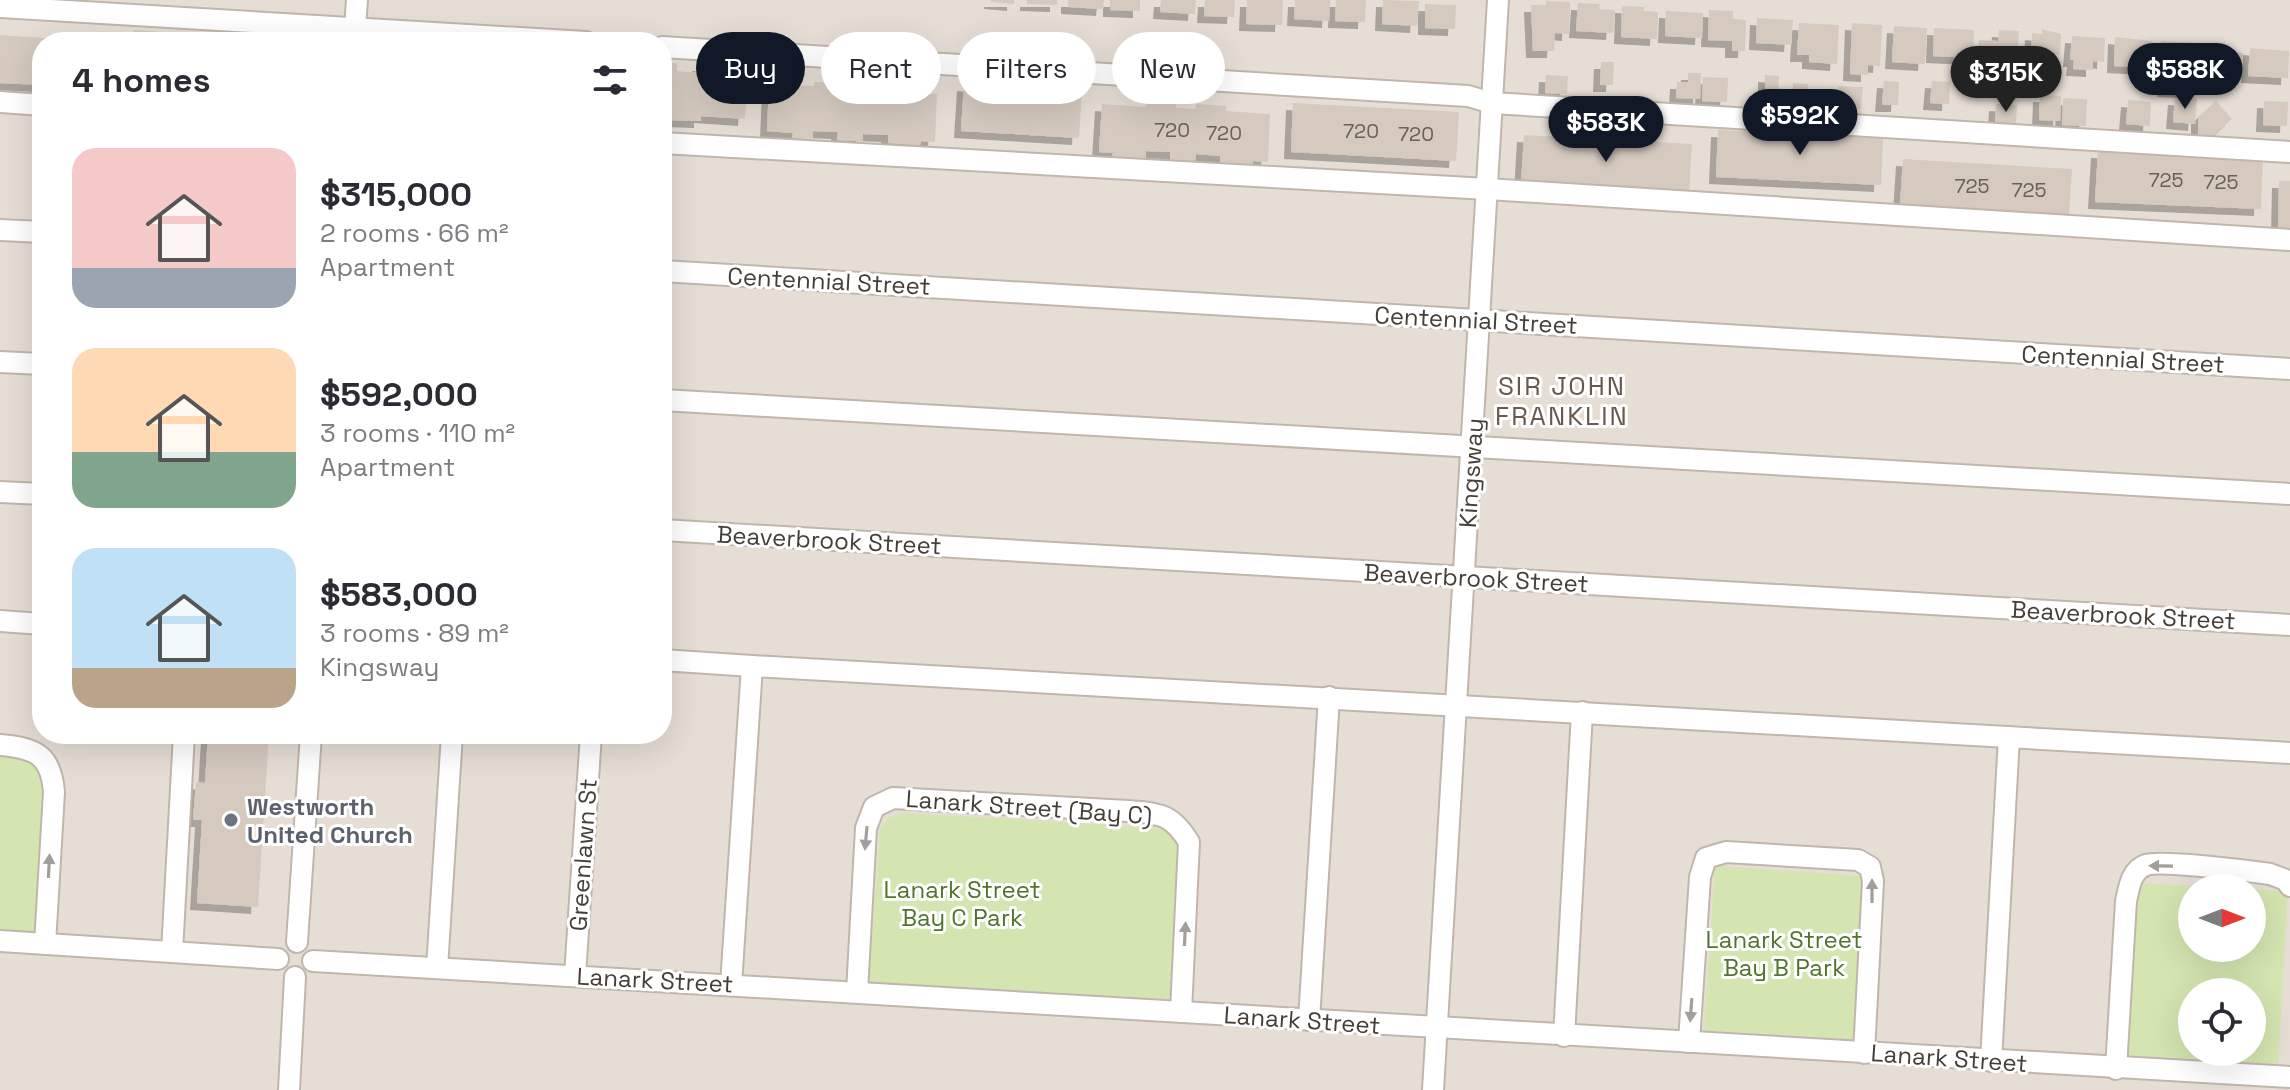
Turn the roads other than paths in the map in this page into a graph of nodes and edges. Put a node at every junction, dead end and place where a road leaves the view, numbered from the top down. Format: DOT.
graph roads {
  1 [pos="357,0"];
  2 [pos="1498,0"];
  3 [pos="0,7"];
  4 [pos="355,28"];
  5 [pos="421,32"];
  6 [pos="672,48"];
  7 [pos="0,102"];
  8 [pos="1492,103"];
  9 [pos="32,104"];
  10 [pos="672,144"];
  11 [pos="2290,152"];
  12 [pos="1488,189"];
  13 [pos="0,230"];
  14 [pos="32,232"];
  15 [pos="2290,240"];
  16 [pos="672,272"];
  17 [pos="1480,321"];
  18 [pos="0,362"];
  19 [pos="32,364"];
  20 [pos="2290,369"];
  21 [pos="672,401"];
  22 [pos="1472,446"];
  23 [pos="0,492"];
  24 [pos="32,494"];
  25 [pos="2290,494"];
  26 [pos="672,531"];
  27 [pos="1465,577"];
  28 [pos="0,621"];
  29 [pos="32,623"];
  30 [pos="2290,625"];
  31 [pos="672,661"];
  32 [pos="752,666"];
  33 [pos="1329,697"];
  34 [pos="1457,704"];
  35 [pos="1582,712"];
  36 [pos="2009,737"];
  37 [pos="183,744"];
  38 [pos="310,744"];
  39 [pos="451,744"];
  40 [pos="590,744"];
  41 [pos="0,745"];
  42 [pos="2290,753"];
  43 [pos="2290,886"];
  44 [pos="0,941"];
  45 [pos="297,942"];
  46 [pos="45,944"];
  47 [pos="172,952"];
  48 [pos="278,959"];
  49 [pos="313,961"];
  50 [pos="437,968"];
  51 [pos="575,976"];
  52 [pos="295,977"];
  53 [pos="731,985"];
  54 [pos="857,992"];
  55 [pos="1181,1012"];
  56 [pos="1309,1020"];
  57 [pos="1438,1029"];
  58 [pos="1564,1036"];
  59 [pos="1689,1042"];
  60 [pos="1864,1053"];
  61 [pos="1991,1061"];
  62 [pos="2116,1069"];
  63 [pos="2290,1071"];
  64 [pos="2290,1077"];
  65 [pos="289,1090"];
  66 [pos="1433,1090"];
  1 -- 4 [label="street"];
  2 -- 8 [label="street, Kingsway"];
  3 -- 4 [label="street"];
  4 -- 5 [label="street"];
  6 -- 8 [label="street"];
  7 -- 9 [label="street"];
  8 -- 11 [label="street"];
  8 -- 12 [label="street, Kingsway"];
  10 -- 12 [label="street"];
  12 -- 15 [label="street"];
  12 -- 17 [label="street, Kingsway"];
  13 -- 14 [label="street"];
  16 -- 17 [label="street, Centennial Street"];
  17 -- 20 [label="street, Centennial Street"];
  17 -- 22 [label="street, Kingsway"];
  18 -- 19 [label="street"];
  21 -- 22 [label="street"];
  22 -- 25 [label="street"];
  22 -- 27 [label="street, Kingsway"];
  23 -- 24 [label="street"];
  26 -- 27 [label="street, Beaverbrook Street"];
  27 -- 30 [label="street, Beaverbrook Street"];
  27 -- 34 [label="street, Kingsway"];
  28 -- 29 [label="street"];
  31 -- 32 [label="street"];
  32 -- 33 [label="street"];
  32 -- 53 [label="street"];
  33 -- 34 [label="street"];
  33 -- 56 [label="street"];
  34 -- 35 [label="street"];
  34 -- 57 [label="street, Kingsway"];
  35 -- 36 [label="street"];
  35 -- 58 [label="street"];
  36 -- 42 [label="street"];
  36 -- 61 [label="street"];
  37 -- 47 [label="street"];
  38 -- 45 [label="street"];
  39 -- 50 [label="street"];
  40 -- 51 [label="street, Greenlawn St"];
  46 -- 41 [label="street, one-way"];
  43 -- 62 [label="street, one-way"];
  44 -- 46 [label="street"];
  45 -- 48 [label="street"];
  45 -- 49 [label="street"];
  46 -- 47 [label="street"];
  47 -- 48 [label="street"];
  48 -- 52 [label="street"];
  49 -- 50 [label="street, Lanark Street"];
  49 -- 52 [label="street"];
  50 -- 51 [label="street, Lanark Street"];
  51 -- 53 [label="street, Lanark Street"];
  52 -- 65 [label="street"];
  53 -- 54 [label="street, Lanark Street"];
  54 -- 55 [label="street, Lanark Street"];
  55 -- 54 [label="street, Lanark Street (Bay C), one-way"];
  55 -- 56 [label="street, Lanark Street"];
  56 -- 57 [label="street, Lanark Street"];
  57 -- 58 [label="street, Lanark Street"];
  57 -- 66 [label="street, Kingsway"];
  58 -- 59 [label="street, Lanark Street"];
  59 -- 60 [label="street, Lanark Street"];
  60 -- 59 [label="street, one-way"];
  60 -- 61 [label="street, Lanark Street"];
  61 -- 62 [label="street, Lanark Street"];
  62 -- 64 [label="street, Lanark Street"];
  63 -- 64 [label="street"];
}
